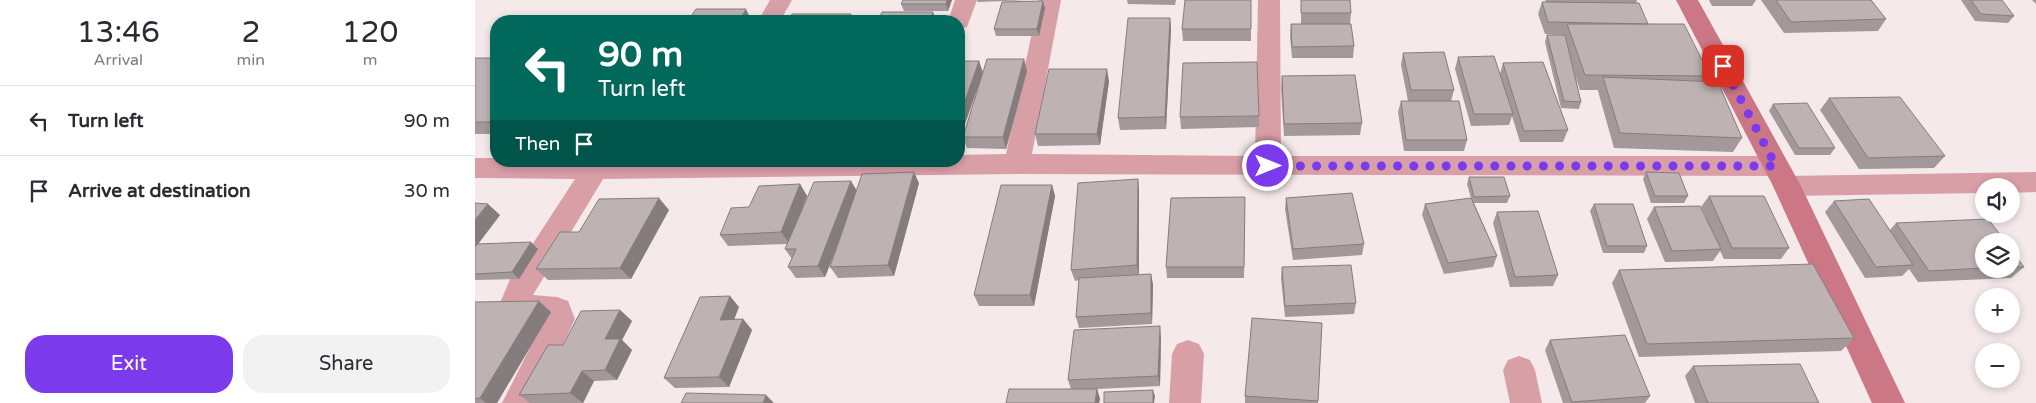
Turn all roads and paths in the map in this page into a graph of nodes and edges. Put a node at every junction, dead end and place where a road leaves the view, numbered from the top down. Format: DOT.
graph roads {
  1 [pos="781,0"];
  2 [pos="966,0"];
  3 [pos="1050,0"];
  4 [pos="1269,0"];
  5 [pos="1687,0"];
  6 [pos="772,15"];
  7 [pos="961,15"];
  8 [pos="965,164"];
  9 [pos="1017,164"];
  10 [pos="1268,166"];
  11 [pos="633,167"];
  12 [pos="475,168"];
  13 [pos="595,169"];
  14 [pos="1781,176"];
  15 [pos="2036,182"];
  16 [pos="1188,354"];
  17 [pos="1519,370"];
  18 [pos="518,403"];
  19 [pos="1185,403"];
  20 [pos="1526,403"];
  21 [pos="1889,403"];
  1 -- 6 [label="street"];
  2 -- 7 [label="street"];
  3 -- 9 [label="street"];
  4 -- 10 [label="street"];
  5 -- 14 [label="main road"];
  8 -- 9 [label="street"];
  9 -- 10 [label="street"];
  10 -- 14 [label="street"];
  11 -- 13 [label="street"];
  12 -- 13 [label="street"];
  13 -- 18 [label="street"];
  14 -- 15 [label="street"];
  14 -- 21 [label="main road"];
  16 -- 19 [label="street"];
  17 -- 20 [label="street"];
}
